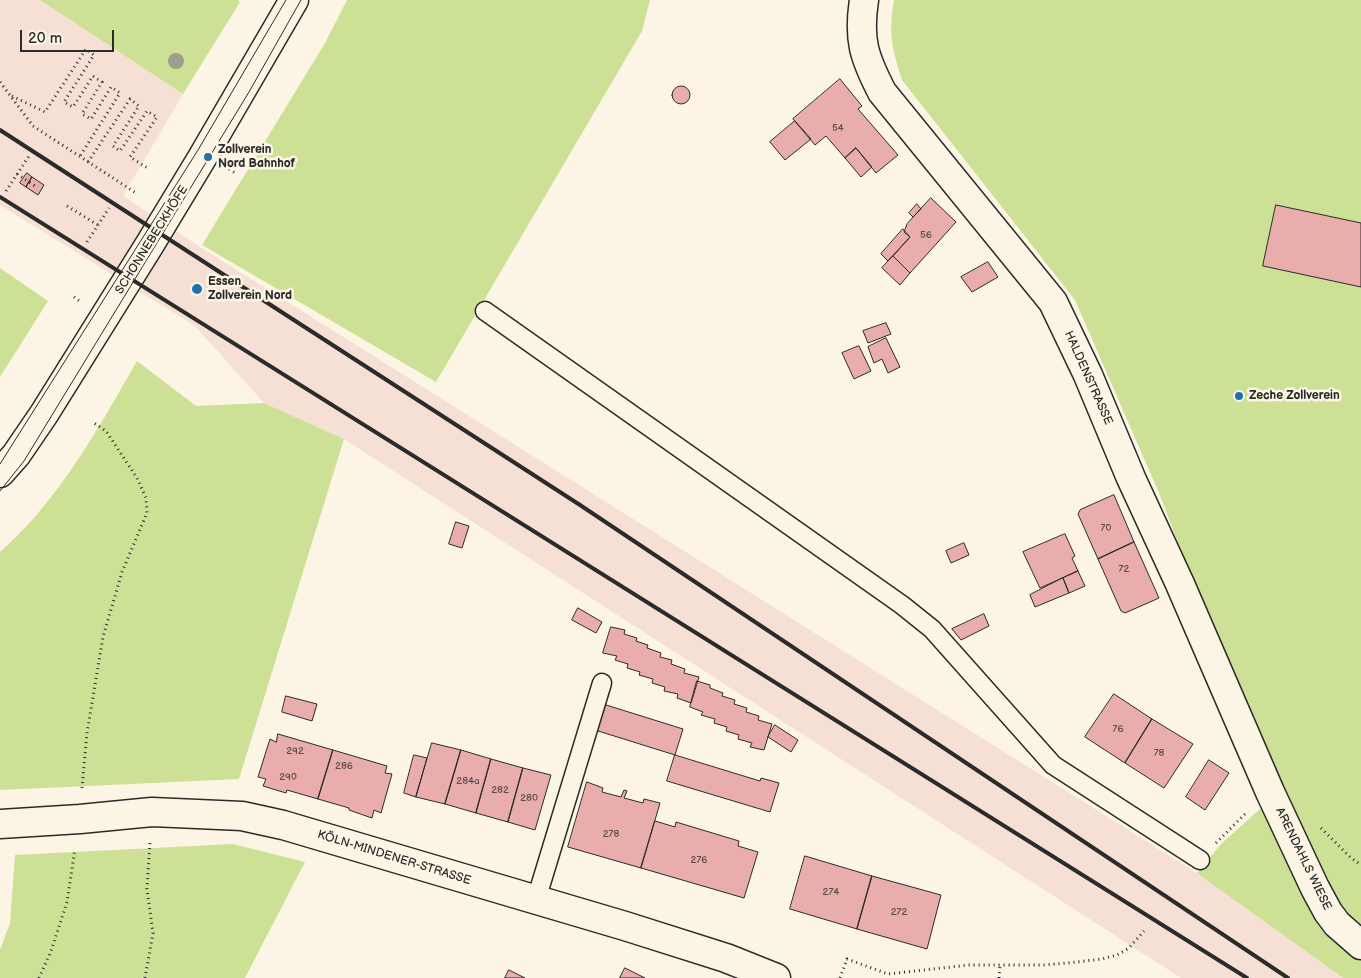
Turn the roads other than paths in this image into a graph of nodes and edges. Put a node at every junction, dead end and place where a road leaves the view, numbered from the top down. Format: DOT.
graph roads {
  1 [pos="294,0"];
  2 [pos="864,0"];
  3 [pos="485,311"];
  4 [pos="0,474"];
  5 [pos="602,683"];
  6 [pos="1270,792"];
  7 [pos="0,824"];
  8 [pos="1200,860"];
  9 [pos="536,900"];
  10 [pos="1361,945"];
  11 [pos="776,978"];
  1 -- 4 [label="street, SCHONNEBECKHÖFE"];
  2 -- 6 [label="street, HALDENSTRASSE"];
  3 -- 8 [label="lane"];
  5 -- 9 [label="lane"];
  6 -- 10 [label="street, ARENDAHLS WIESE"];
  7 -- 9 [label="street, KÖLN-MINDENER-STRASSE"];
  9 -- 11 [label="street, KÖLN-MINDENER-STRASSE"];
}
